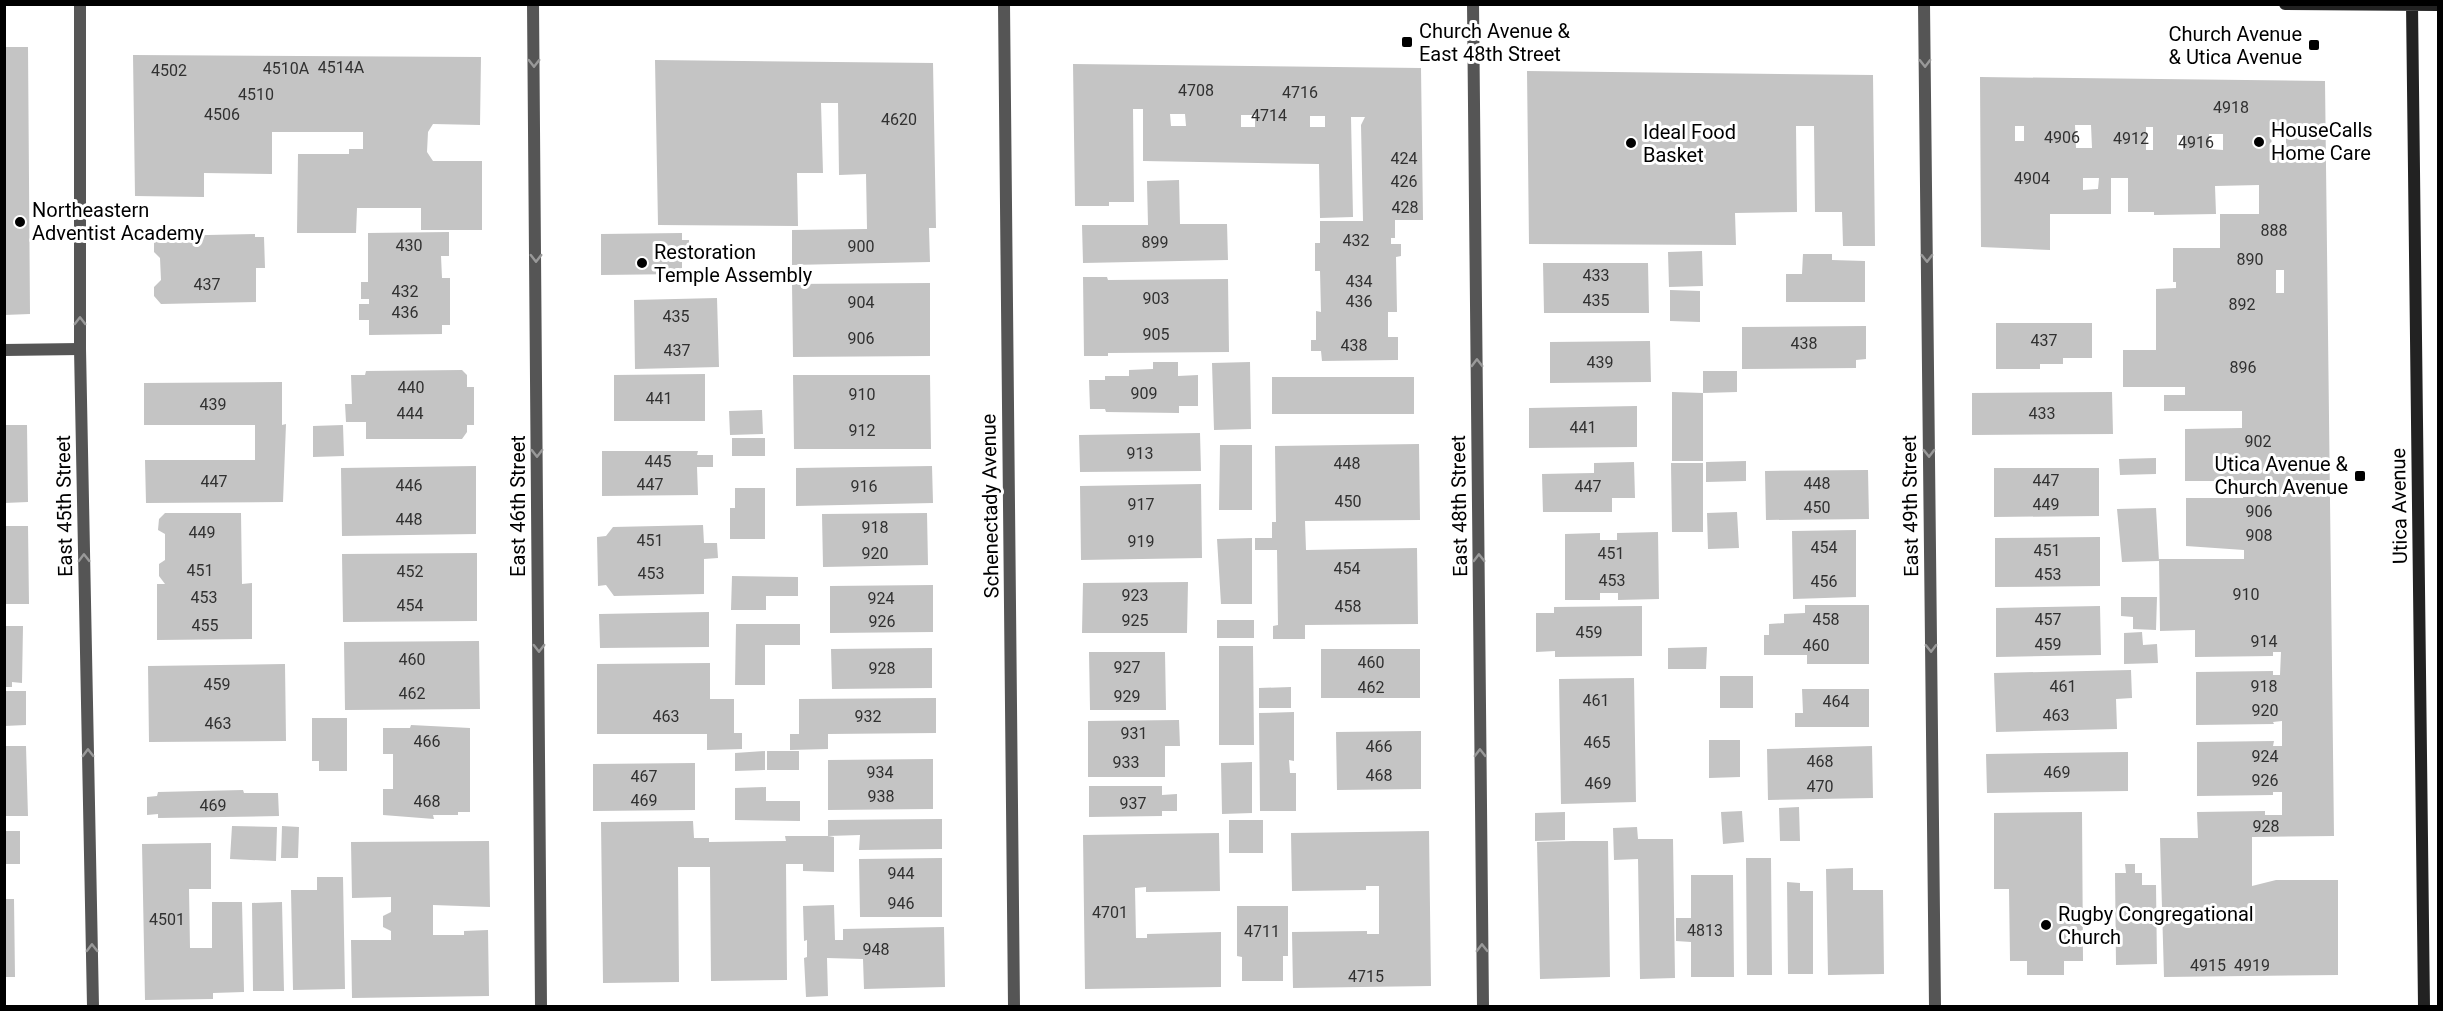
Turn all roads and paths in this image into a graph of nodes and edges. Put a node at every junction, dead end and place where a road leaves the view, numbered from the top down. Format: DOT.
graph roads {
  1 [pos="80,4"];
  2 [pos="534,4"];
  3 [pos="1004,4"];
  4 [pos="1473,4"];
  5 [pos="1924,4"];
  6 [pos="2285,4"];
  7 [pos="2412,5"];
  8 [pos="2439,5"];
  9 [pos="81,349"];
  10 [pos="4,350"];
  11 [pos="93,1006"];
  12 [pos="542,1006"];
  13 [pos="1014,1006"];
  14 [pos="1483,1006"];
  15 [pos="1935,1006"];
  16 [pos="2424,1006"];
  9 -- 1 [label="street, East 45th Street, one-way"];
  2 -- 12 [label="street, East 46th Street, one-way"];
  3 -- 13 [label="street, Schenectady Avenue"];
  14 -- 4 [label="street, East 48th Street, one-way"];
  5 -- 15 [label="street, East 49th Street, one-way"];
  6 -- 7 [label="main road"];
  7 -- 8 [label="main road"];
  7 -- 16 [label="main road, Utica Avenue"];
  9 -- 10 [label="street"];
  11 -- 9 [label="street, East 45th Street, one-way"];
}
